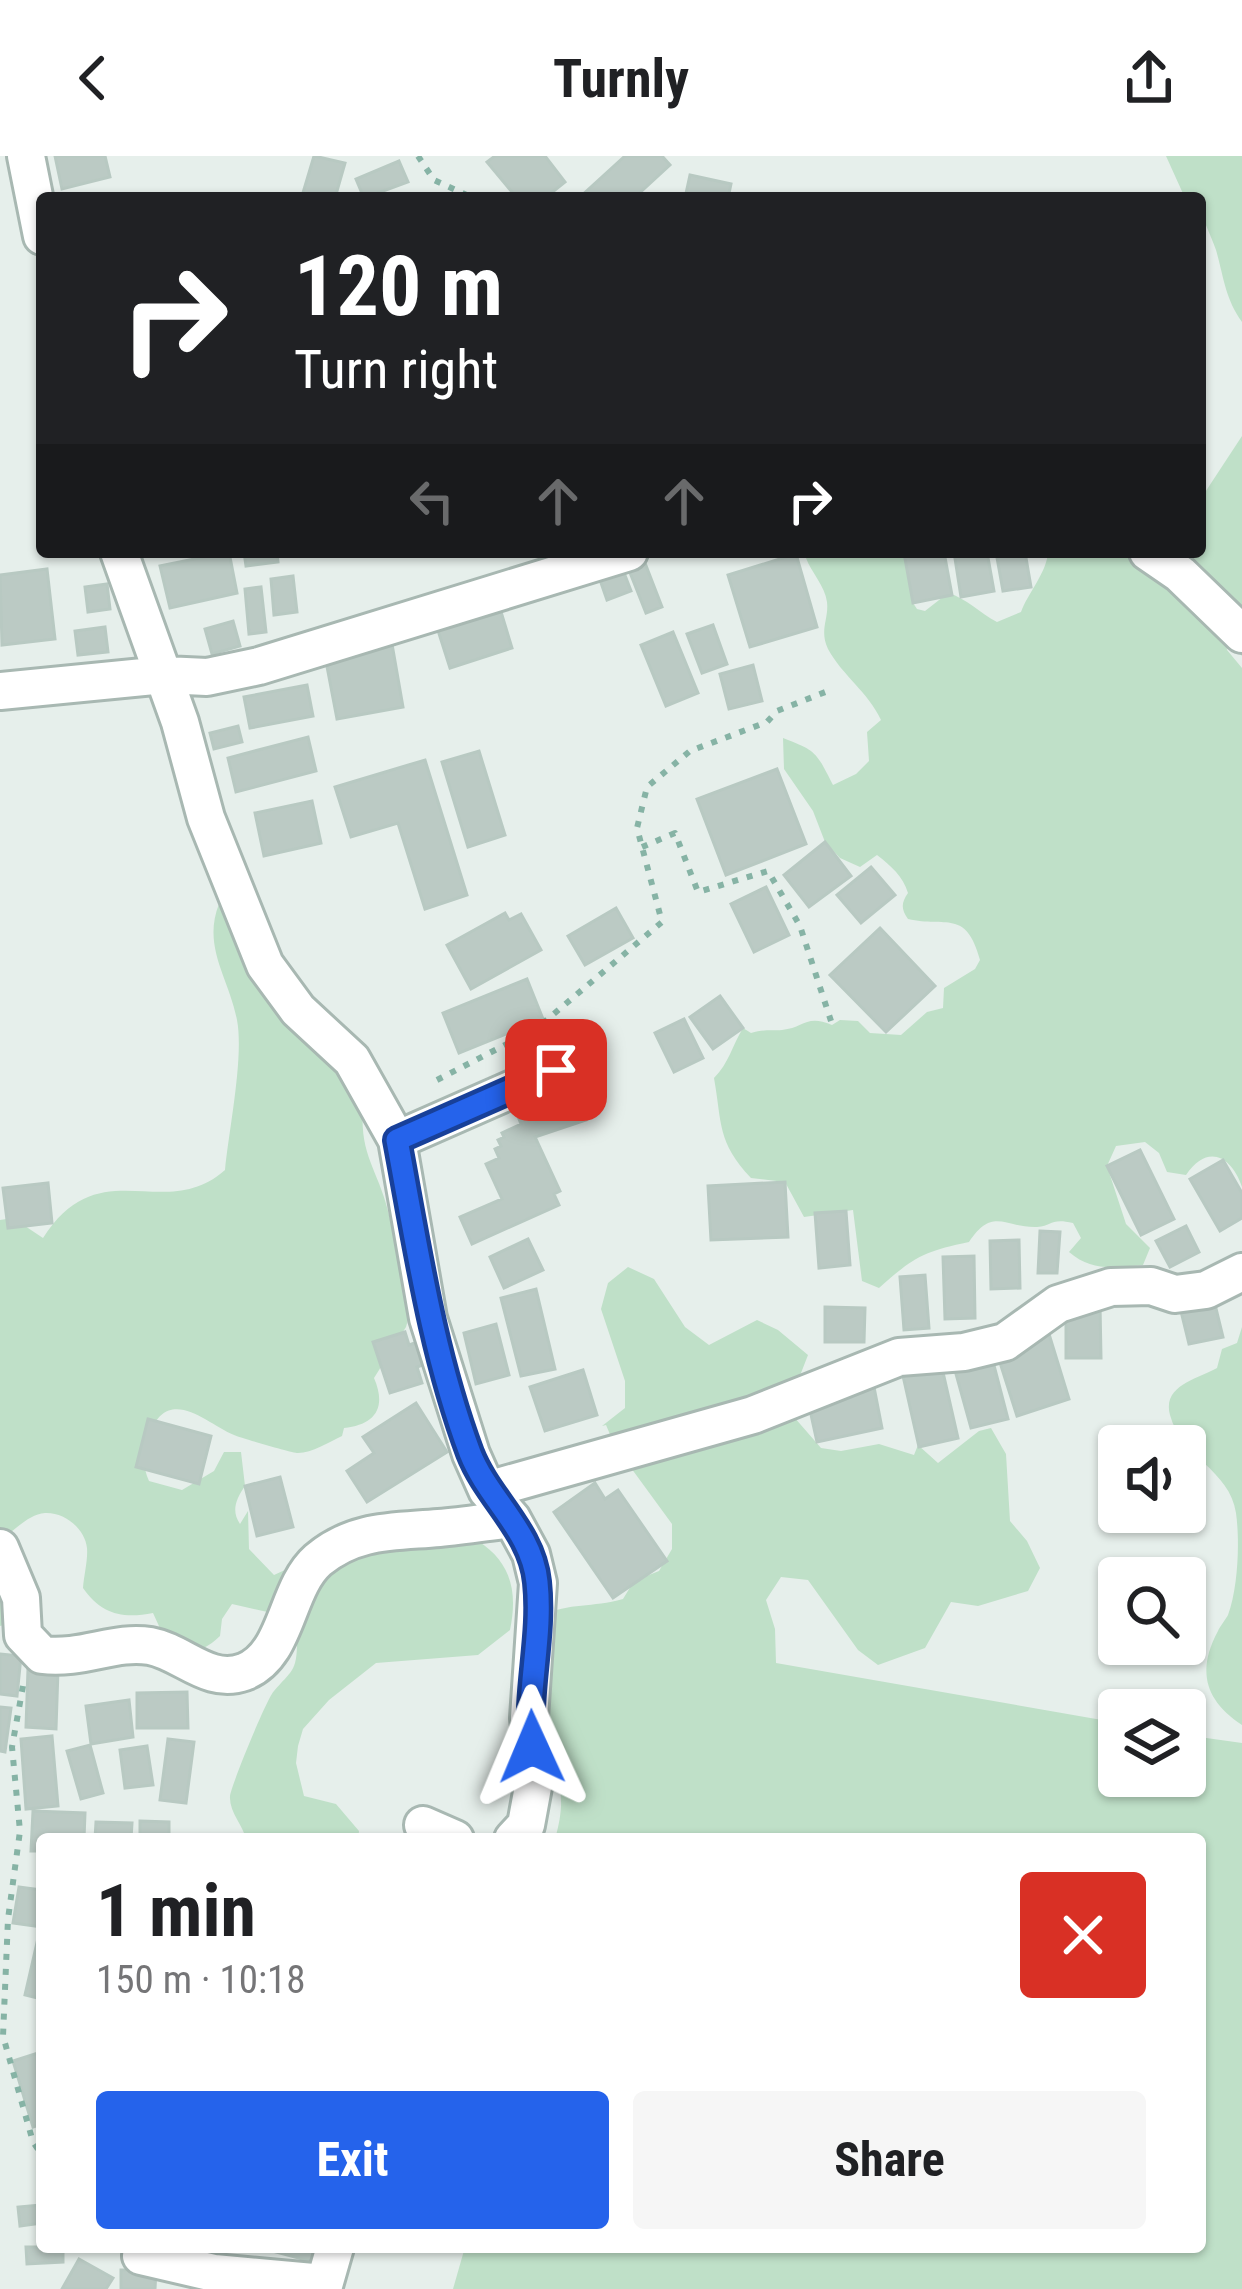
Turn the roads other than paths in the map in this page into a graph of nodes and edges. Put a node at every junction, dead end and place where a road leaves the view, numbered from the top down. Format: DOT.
graph roads {
  1 [pos="26,156"];
  2 [pos="36,206"];
  3 [pos="121,558"];
  4 [pos="609,558"];
  5 [pos="1157,558"];
  6 [pos="1242,634"];
  7 [pos="164,675"];
  8 [pos="0,691"];
  9 [pos="556,1070"];
  10 [pos="389,1124"];
  11 [pos="1242,1272"];
  12 [pos="487,1490"];
  13 [pos="512,1520"];
  14 [pos="0,1548"];
  15 [pos="519,1833"];
  16 [pos="333,2253"];
  17 [pos="141,2256"];
  18 [pos="324,2286"];
  1 -- 2 [label="street"];
  3 -- 7 [label="street"];
  4 -- 7 [label="street"];
  5 -- 6 [label="street"];
  7 -- 8 [label="street"];
  7 -- 10 [label="street"];
  9 -- 10 [label="street"];
  10 -- 12 [label="street"];
  11 -- 12 [label="street"];
  12 -- 13 [label="street"];
  13 -- 14 [label="street"];
  13 -- 15 [label="street"];
  16 -- 18 [label="street"];
  17 -- 18 [label="street"];
}
